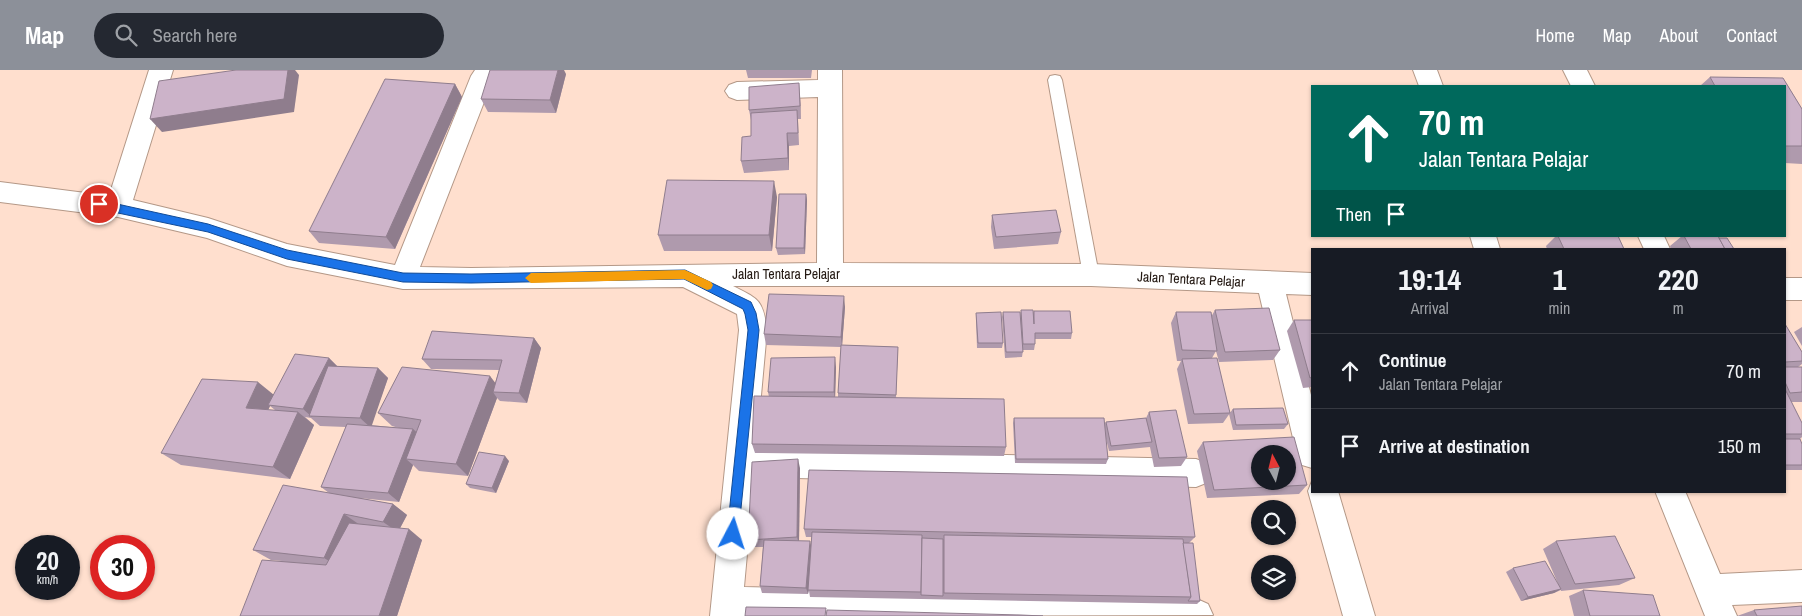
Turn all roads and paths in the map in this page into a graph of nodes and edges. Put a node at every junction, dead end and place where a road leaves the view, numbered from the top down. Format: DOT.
graph roads {
  1 [pos="488,70"];
  2 [pos="1425,70"];
  3 [pos="1575,70"];
  4 [pos="164,78"];
  5 [pos="830,79"];
  6 [pos="1055,80"];
  7 [pos="1431,85"];
  8 [pos="1582,85"];
  9 [pos="737,91"];
  10 [pos="0,192"];
  11 [pos="118,207"];
  12 [pos="830,274"];
  13 [pos="685,275"];
  14 [pos="1091,275"];
  15 [pos="403,278"];
  16 [pos="1270,283"];
  17 [pos="1311,284"];
  18 [pos="1786,288"];
  19 [pos="1802,288"];
  20 [pos="1311,451"];
  21 [pos="739,463"];
  22 [pos="1196,473"];
  23 [pos="1324,493"];
  24 [pos="1671,493"];
  25 [pos="1802,586"];
  26 [pos="1716,603"];
  27 [pos="727,610"];
  28 [pos="1198,615"];
  29 [pos="1359,616"];
  1 -- 15 [label="street"];
  2 -- 7 [label="street"];
  3 -- 8 [label="street"];
  4 -- 11 [label="street"];
  5 -- 9 [label="street"];
  5 -- 12 [label="street"];
  6 -- 14 [label="lane"];
  10 -- 11 [label="street, Jalan Tentara Pelajar"];
  11 -- 15 [label="street, Jalan Tentara Pelajar"];
  12 -- 13 [label="street, Jalan Tentara Pelajar"];
  12 -- 14 [label="street, Jalan Tentara Pelajar"];
  13 -- 15 [label="street, Jalan Tentara Pelajar"];
  13 -- 21 [label="street"];
  14 -- 16 [label="street, Jalan Tentara Pelajar"];
  16 -- 17 [label="street, Jalan Tentara Pelajar"];
  16 -- 20 [label="street"];
  18 -- 19 [label="street"];
  21 -- 22 [label="street"];
  21 -- 27 [label="street"];
  23 -- 29 [label="street"];
  24 -- 26 [label="street"];
  25 -- 26 [label="street"];
  27 -- 28 [label="street"];
}
